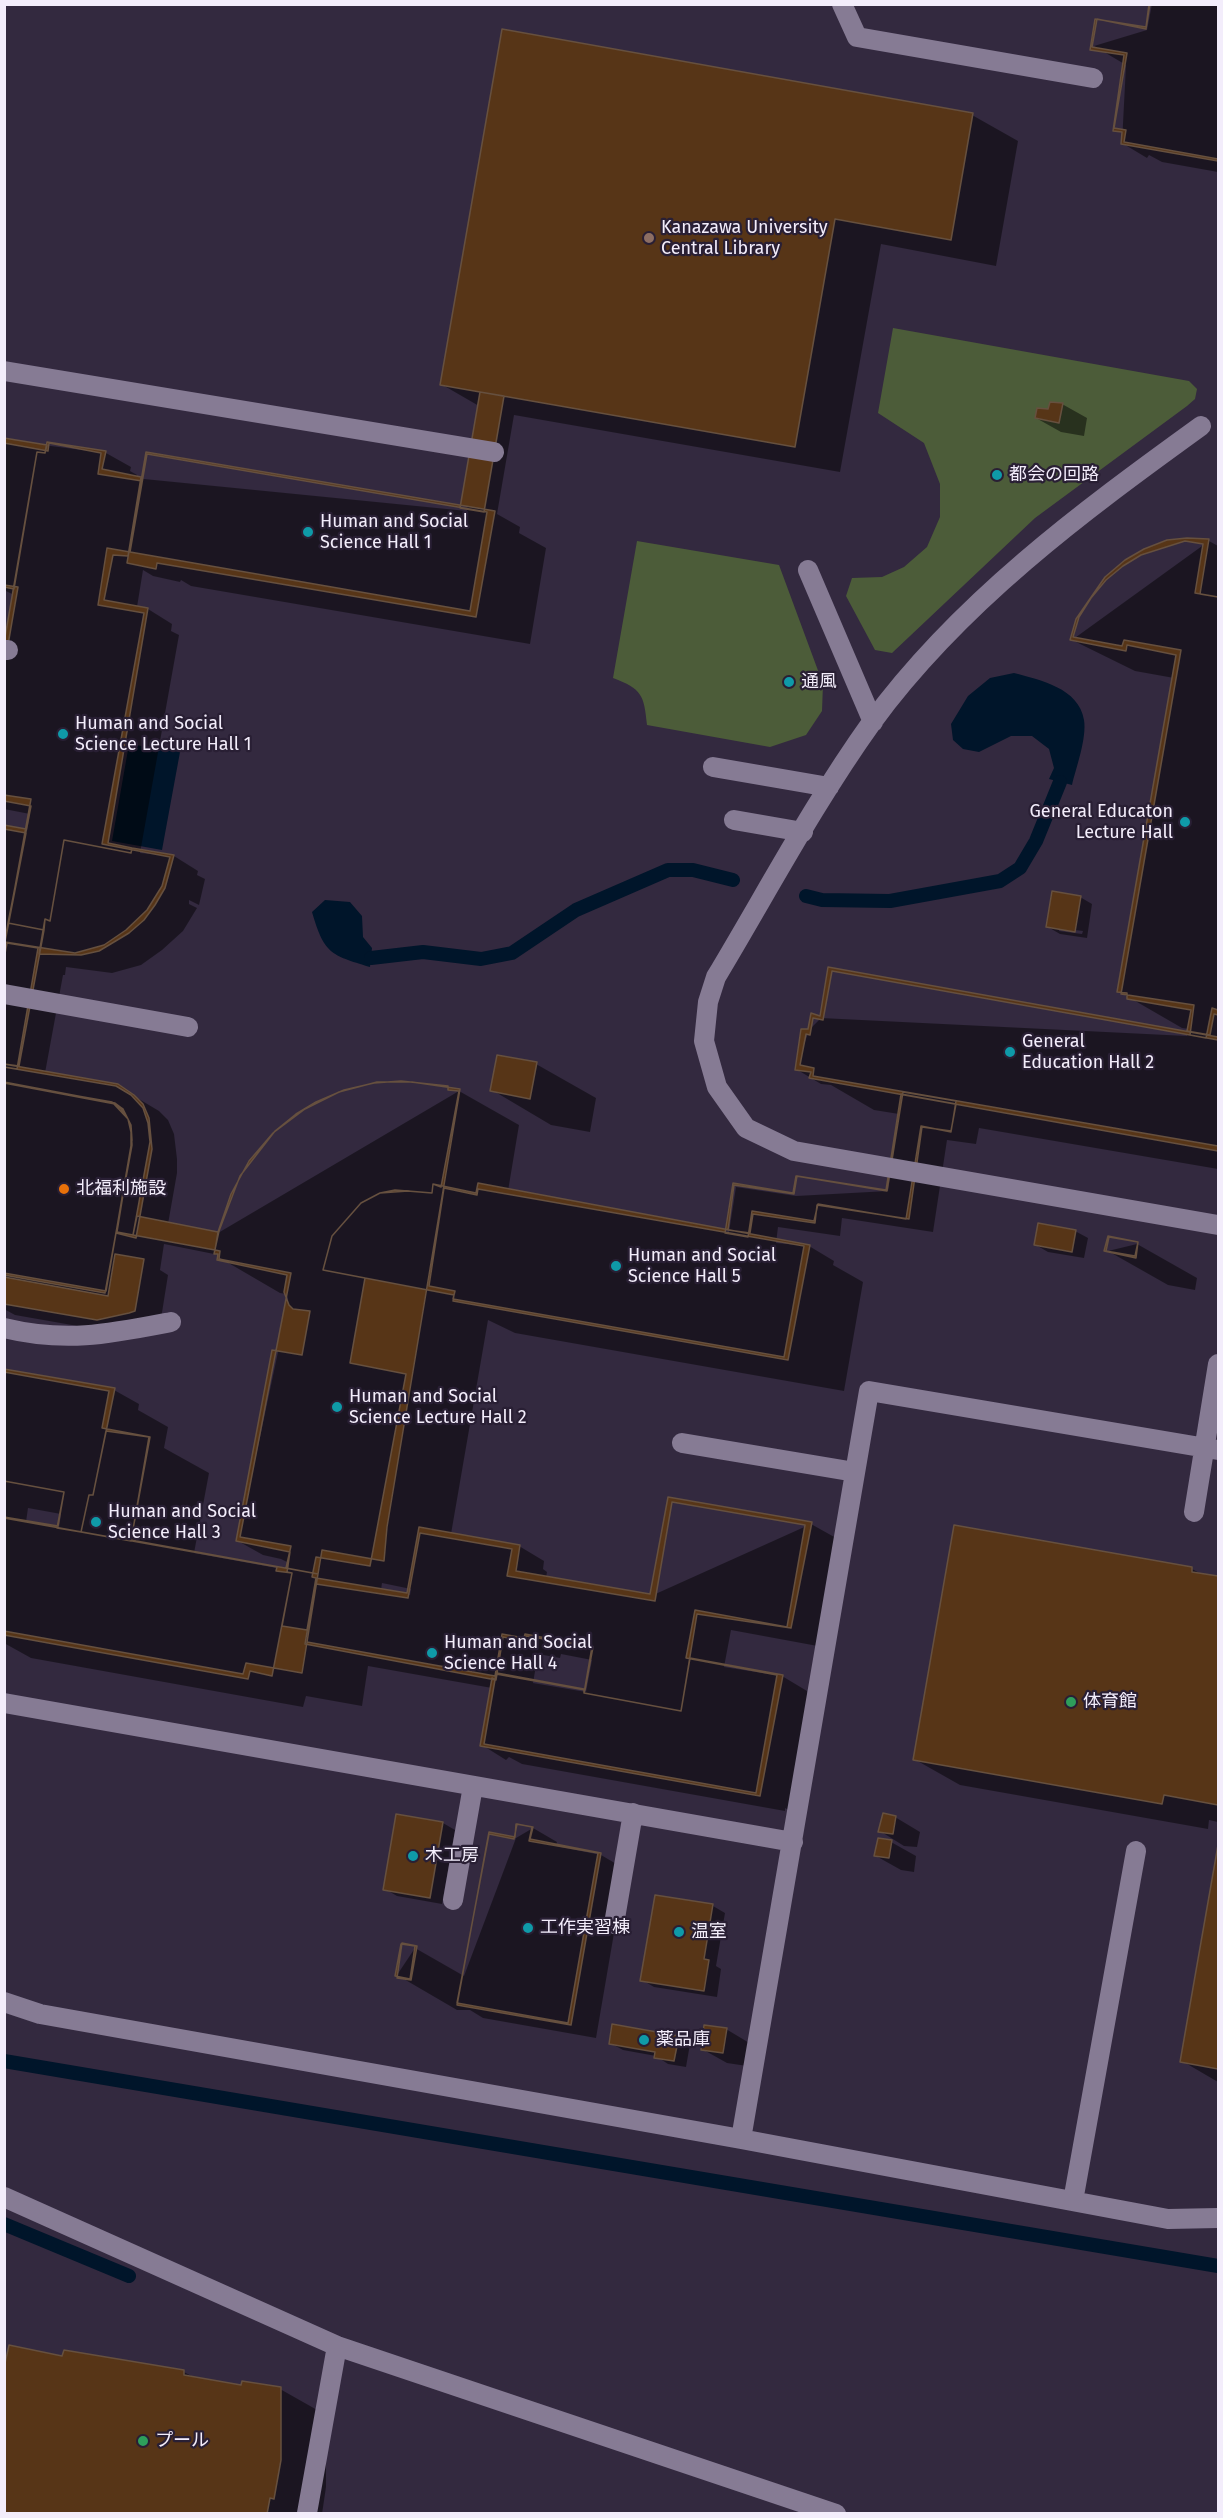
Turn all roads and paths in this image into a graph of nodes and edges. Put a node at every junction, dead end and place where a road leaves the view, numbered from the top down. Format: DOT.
graph roads {
  1 [pos="842,4"];
  2 [pos="1093,78"];
  3 [pos="4,370"];
  4 [pos="1201,426"];
  5 [pos="494,452"];
  6 [pos="808,570"];
  7 [pos="873,722"];
  8 [pos="713,767"];
  9 [pos="829,787"];
  10 [pos="734,820"];
  11 [pos="803,832"];
  12 [pos="4,994"];
  13 [pos="188,1027"];
  14 [pos="1218,1225"];
  15 [pos="171,1322"];
  16 [pos="4,1328"];
  17 [pos="1218,1364"];
  18 [pos="682,1443"];
  19 [pos="1211,1449"];
  20 [pos="855,1472"];
  21 [pos="1194,1512"];
  22 [pos="4,1703"];
  23 [pos="473,1786"];
  24 [pos="633,1813"];
  25 [pos="793,1842"];
  26 [pos="1136,1851"];
  27 [pos="453,1900"];
  28 [pos="614,1924"];
  29 [pos="4,2002"];
  30 [pos="741,2139"];
  31 [pos="4,2197"];
  32 [pos="1073,2201"];
  33 [pos="1218,2218"];
  34 [pos="337,2346"];
  35 [pos="307,2513"];
  36 [pos="836,2514"];
  1 -- 2 [label="lane"];
  3 -- 5 [label="lane"];
  4 -- 7 [label="lane"];
  6 -- 7 [label="lane"];
  7 -- 9 [label="lane"];
  8 -- 9 [label="lane"];
  9 -- 11 [label="lane"];
  10 -- 11 [label="lane"];
  11 -- 14 [label="lane"];
  12 -- 13 [label="lane"];
  15 -- 16 [label="lane"];
  17 -- 19 [label="lane"];
  18 -- 20 [label="lane"];
  19 -- 20 [label="lane"];
  19 -- 21 [label="lane"];
  20 -- 25 [label="lane"];
  22 -- 23 [label="lane"];
  23 -- 24 [label="lane"];
  23 -- 27 [label="lane"];
  24 -- 25 [label="lane"];
  24 -- 28 [label="lane"];
  25 -- 30 [label="lane"];
  26 -- 32 [label="lane"];
  29 -- 30 [label="lane"];
  30 -- 32 [label="lane"];
  31 -- 34 [label="lane"];
  32 -- 33 [label="lane"];
  34 -- 35 [label="lane"];
  34 -- 36 [label="lane"];
}
